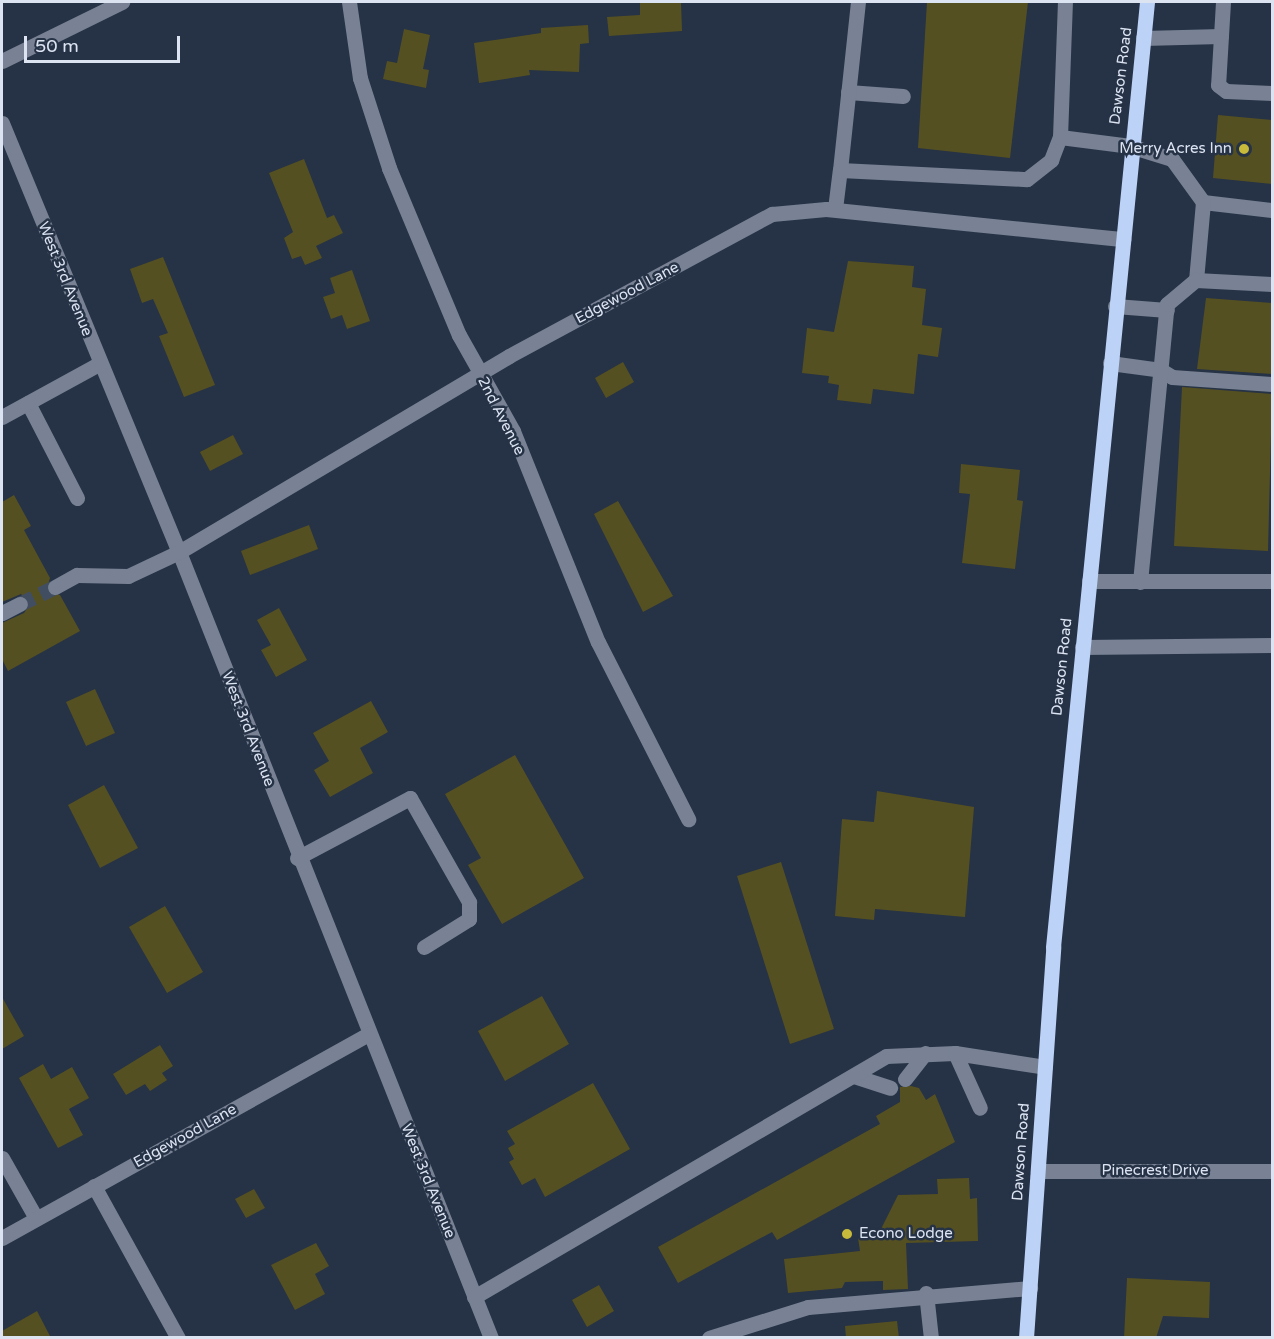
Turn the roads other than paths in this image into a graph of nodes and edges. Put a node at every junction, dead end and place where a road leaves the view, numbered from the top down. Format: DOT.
graph roads {
  1 [pos="122,2"];
  2 [pos="349,2"];
  3 [pos="858,2"];
  4 [pos="1065,2"];
  5 [pos="1147,2"];
  6 [pos="1223,2"];
  7 [pos="1221,36"];
  8 [pos="1143,38"];
  9 [pos="2,61"];
  10 [pos="848,92"];
  11 [pos="1272,93"];
  12 [pos="903,96"];
  13 [pos="2,123"];
  14 [pos="1060,137"];
  15 [pos="1131,146"];
  16 [pos="840,170"];
  17 [pos="1203,202"];
  18 [pos="835,209"];
  19 [pos="1272,210"];
  20 [pos="1123,239"];
  21 [pos="1196,280"];
  22 [pos="1272,284"];
  23 [pos="1115,306"];
  24 [pos="1167,310"];
  25 [pos="1110,363"];
  26 [pos="99,364"];
  27 [pos="1161,370"];
  28 [pos="479,373"];
  29 [pos="1272,384"];
  30 [pos="28,403"];
  31 [pos="2,417"];
  32 [pos="77,498"];
  33 [pos="179,552"];
  34 [pos="1089,581"];
  35 [pos="1272,581"];
  36 [pos="1140,582"];
  37 [pos="55,586"];
  38 [pos="20,604"];
  39 [pos="2,613"];
  40 [pos="1272,645"];
  41 [pos="1082,647"];
  42 [pos="688,819"];
  43 [pos="297,858"];
  44 [pos="424,946"];
  45 [pos="369,1034"];
  46 [pos="925,1053"];
  47 [pos="955,1053"];
  48 [pos="1045,1067"];
  49 [pos="854,1076"];
  50 [pos="905,1079"];
  51 [pos="890,1088"];
  52 [pos="980,1108"];
  53 [pos="2,1158"];
  54 [pos="1038,1171"];
  55 [pos="1272,1171"];
  56 [pos="94,1186"];
  57 [pos="36,1218"];
  58 [pos="2,1238"];
  59 [pos="1029,1288"];
  60 [pos="926,1293"];
  61 [pos="474,1297"];
  62 [pos="178,1338"];
  63 [pos="491,1338"];
  64 [pos="709,1338"];
  65 [pos="931,1338"];
  66 [pos="1026,1338"];
  1 -- 9 [label="street"];
  2 -- 28 [label="street, 2nd Avenue"];
  3 -- 10 [label="street"];
  4 -- 14 [label="street"];
  5 -- 8 [label="main road, Dawson Road"];
  6 -- 7 [label="street"];
  7 -- 8 [label="street"];
  7 -- 11 [label="street"];
  8 -- 15 [label="main road, Dawson Road"];
  10 -- 12 [label="street"];
  10 -- 16 [label="street"];
  13 -- 26 [label="street, West 3rd Avenue"];
  14 -- 15 [label="street"];
  14 -- 16 [label="street"];
  15 -- 17 [label="street"];
  15 -- 20 [label="main road, Dawson Road"];
  16 -- 18 [label="street"];
  17 -- 19 [label="street"];
  17 -- 21 [label="street"];
  18 -- 20 [label="street, Edgewood Lane"];
  18 -- 28 [label="street, Edgewood Lane"];
  20 -- 23 [label="main road, Dawson Road"];
  21 -- 22 [label="street"];
  21 -- 24 [label="street"];
  23 -- 24 [label="street"];
  23 -- 25 [label="main road, Dawson Road"];
  24 -- 27 [label="street"];
  25 -- 27 [label="street"];
  25 -- 34 [label="main road, Dawson Road"];
  26 -- 30 [label="street"];
  26 -- 33 [label="street, West 3rd Avenue"];
  27 -- 29 [label="street"];
  27 -- 36 [label="street"];
  28 -- 33 [label="street, Edgewood Lane"];
  28 -- 42 [label="street, 2nd Avenue"];
  30 -- 31 [label="street"];
  30 -- 32 [label="street"];
  33 -- 37 [label="street, Edgewood Lane"];
  33 -- 43 [label="street, West 3rd Avenue"];
  34 -- 36 [label="street"];
  34 -- 41 [label="main road, Dawson Road"];
  35 -- 36 [label="street"];
  38 -- 39 [label="street"];
  40 -- 41 [label="street"];
  41 -- 48 [label="main road, Dawson Road"];
  43 -- 44 [label="street"];
  43 -- 45 [label="street, West 3rd Avenue"];
  45 -- 56 [label="street, Edgewood Lane"];
  45 -- 61 [label="street, West 3rd Avenue"];
  46 -- 47 [label="street"];
  46 -- 49 [label="street"];
  46 -- 50 [label="street"];
  47 -- 48 [label="street"];
  47 -- 52 [label="street"];
  48 -- 54 [label="main road, Dawson Road"];
  49 -- 51 [label="street"];
  49 -- 61 [label="street"];
  53 -- 57 [label="street"];
  54 -- 55 [label="street, Pinecrest Drive"];
  54 -- 59 [label="main road, Dawson Road"];
  56 -- 57 [label="street, Edgewood Lane"];
  56 -- 62 [label="street"];
  57 -- 58 [label="street, Edgewood Lane"];
  59 -- 60 [label="street"];
  59 -- 66 [label="main road, Dawson Road"];
  60 -- 64 [label="street"];
  60 -- 65 [label="street"];
  61 -- 63 [label="street, West 3rd Avenue"];
}
